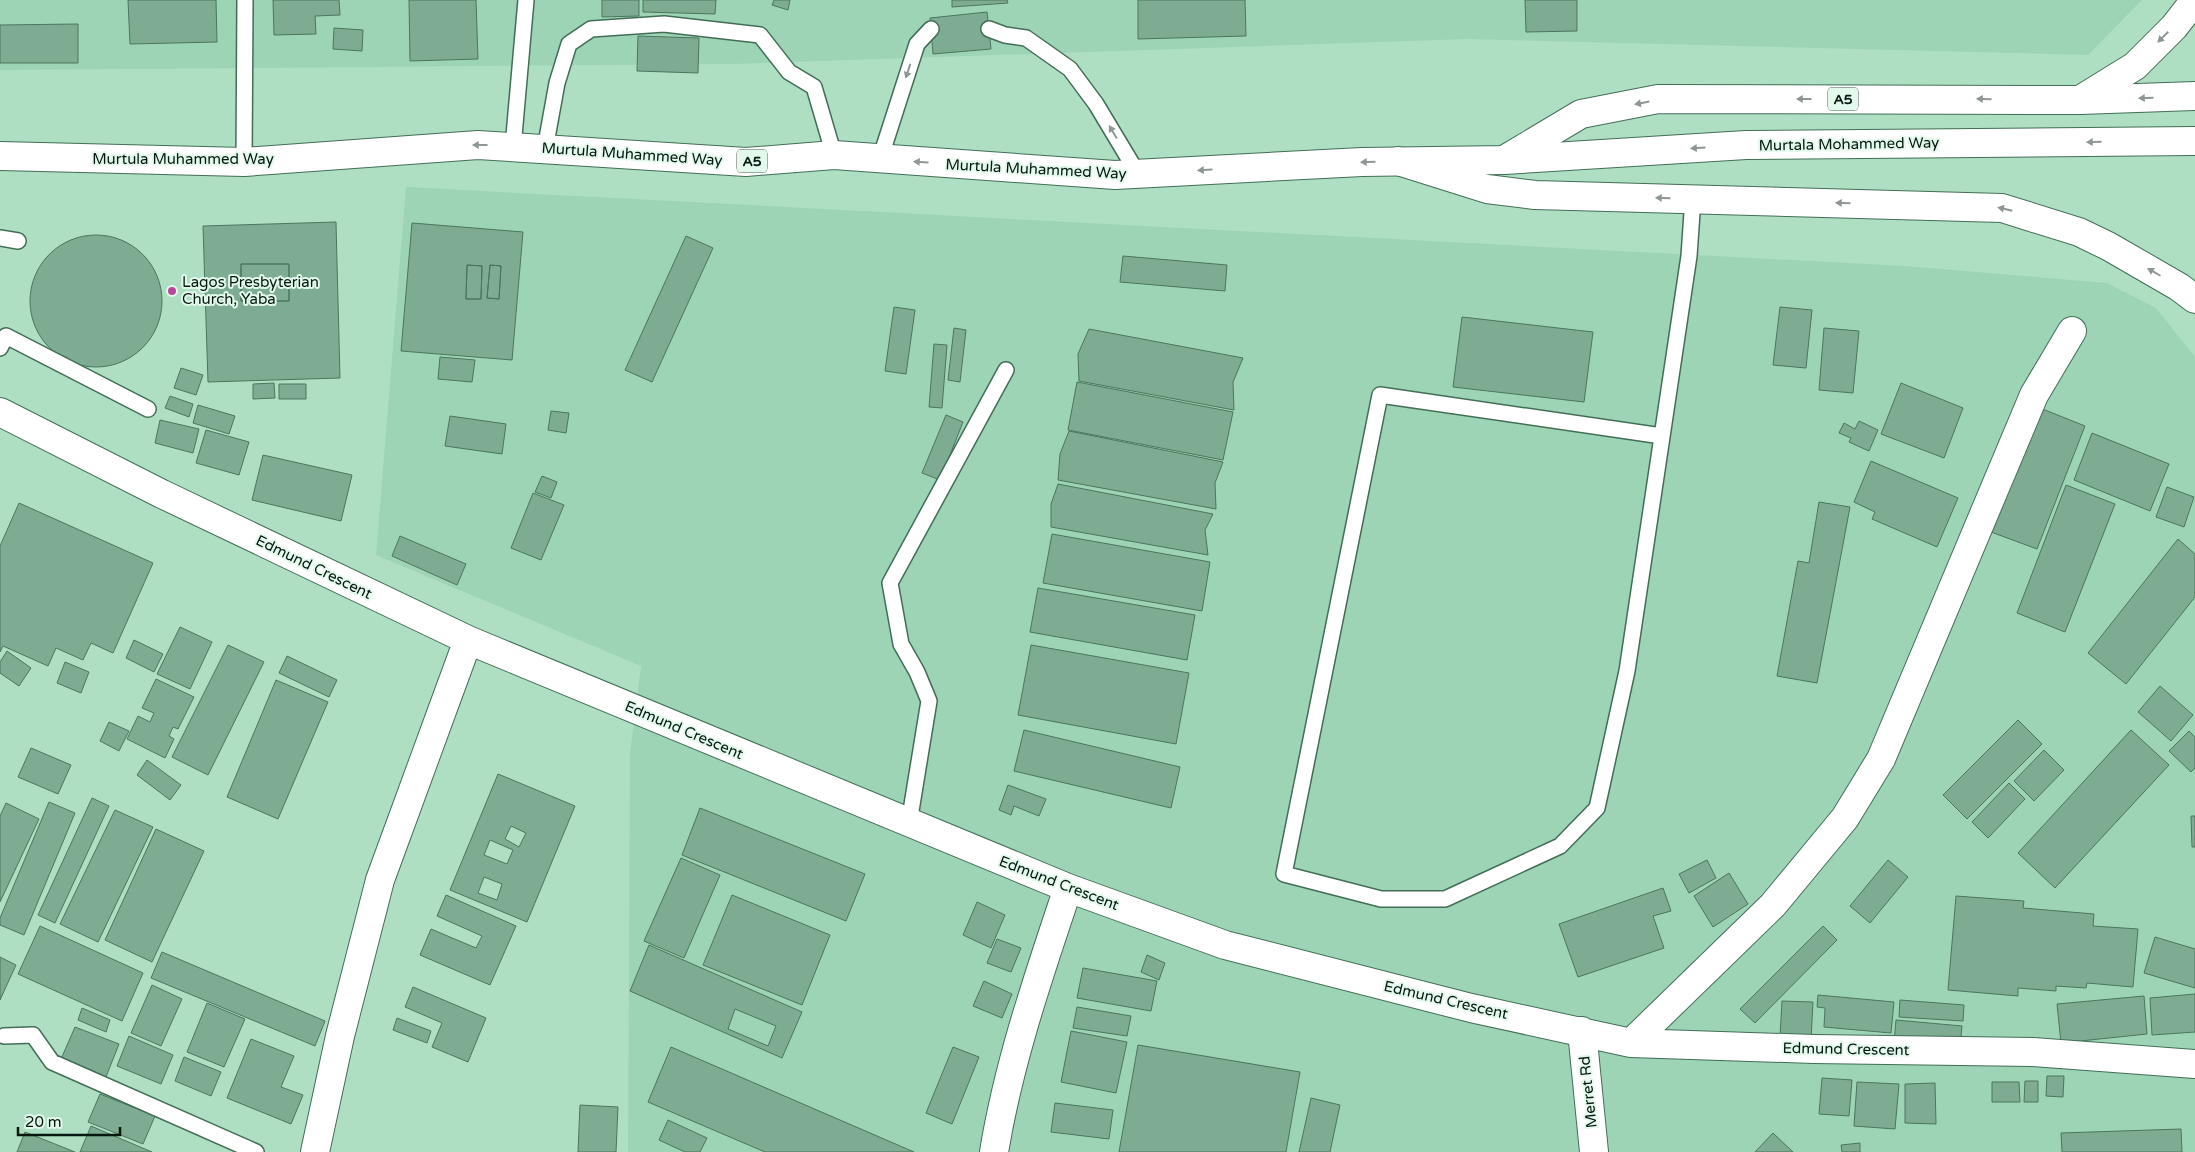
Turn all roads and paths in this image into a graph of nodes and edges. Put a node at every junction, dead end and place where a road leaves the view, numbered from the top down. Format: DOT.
graph roads {
  1 [pos="245,0"];
  2 [pos="526,0"];
  3 [pos="2195,0"];
  4 [pos="931,29"];
  5 [pos="989,29"];
  6 [pos="2195,96"];
  7 [pos="2080,100"];
  8 [pos="2195,141"];
  9 [pos="513,147"];
  10 [pos="545,149"];
  11 [pos="834,155"];
  12 [pos="0,156"];
  13 [pos="880,159"];
  14 [pos="1504,160"];
  15 [pos="1398,161"];
  16 [pos="244,162"];
  17 [pos="1138,174"];
  18 [pos="1693,198"];
  19 [pos="0,238"];
  20 [pos="18,241"];
  21 [pos="2195,298"];
  22 [pos="2072,331"];
  23 [pos="2,339"];
  24 [pos="1006,370"];
  25 [pos="148,409"];
  26 [pos="0,412"];
  27 [pos="1662,436"];
  28 [pos="468,640"];
  29 [pos="908,823"];
  30 [pos="1068,888"];
  31 [pos="1582,1031"];
  32 [pos="4,1036"];
  33 [pos="1631,1042"];
  34 [pos="2195,1064"];
  35 [pos="256,1152"];
  36 [pos="315,1152"];
  37 [pos="994,1152"];
  38 [pos="1594,1152"];
  1 -- 16 [label="lane"];
  2 -- 9 [label="lane"];
  3 -- 7 [label="main road, one-way"];
  4 -- 13 [label="lane, one-way"];
  17 -- 5 [label="lane, one-way"];
  6 -- 7 [label="main road, A5, one-way"];
  7 -- 14 [label="main road, A5, one-way"];
  8 -- 14 [label="main road, Murtala Mohammed Way, one-way"];
  9 -- 10 [label="main road, Murtula Muhammed Way / A5"];
  9 -- 16 [label="main road, Murtula Muhammed Way / A5, one-way"];
  10 -- 11 [label="main road, Murtula Muhammed Way / A5"];
  10 -- 11 [label="lane"];
  11 -- 13 [label="main road, Murtula Muhammed Way / A5"];
  12 -- 16 [label="main road, Murtula Muhammed Way / A5"];
  17 -- 13 [label="main road, Murtula Muhammed Way / A5, one-way"];
  14 -- 15 [label="main road, Murtula Muhammed Way / A5"];
  15 -- 17 [label="main road, Murtula Muhammed Way / A5, one-way"];
  18 -- 15 [label="main road, one-way"];
  21 -- 18 [label="main road, one-way"];
  18 -- 27 [label="lane"];
  19 -- 20 [label="lane"];
  22 -- 33 [label="main road"];
  23 -- 25 [label="lane"];
  24 -- 29 [label="lane"];
  26 -- 28 [label="main road, Edmund Crescent"];
  27 -- 27 [label="lane"];
  28 -- 29 [label="main road, Edmund Crescent"];
  28 -- 36 [label="main road"];
  29 -- 30 [label="main road, Edmund Crescent"];
  30 -- 31 [label="main road, Edmund Crescent"];
  30 -- 37 [label="main road"];
  31 -- 33 [label="main road, Edmund Crescent"];
  31 -- 38 [label="main road, Merret Rd"];
  32 -- 35 [label="lane"];
  33 -- 34 [label="main road, Edmund Crescent"];
}
